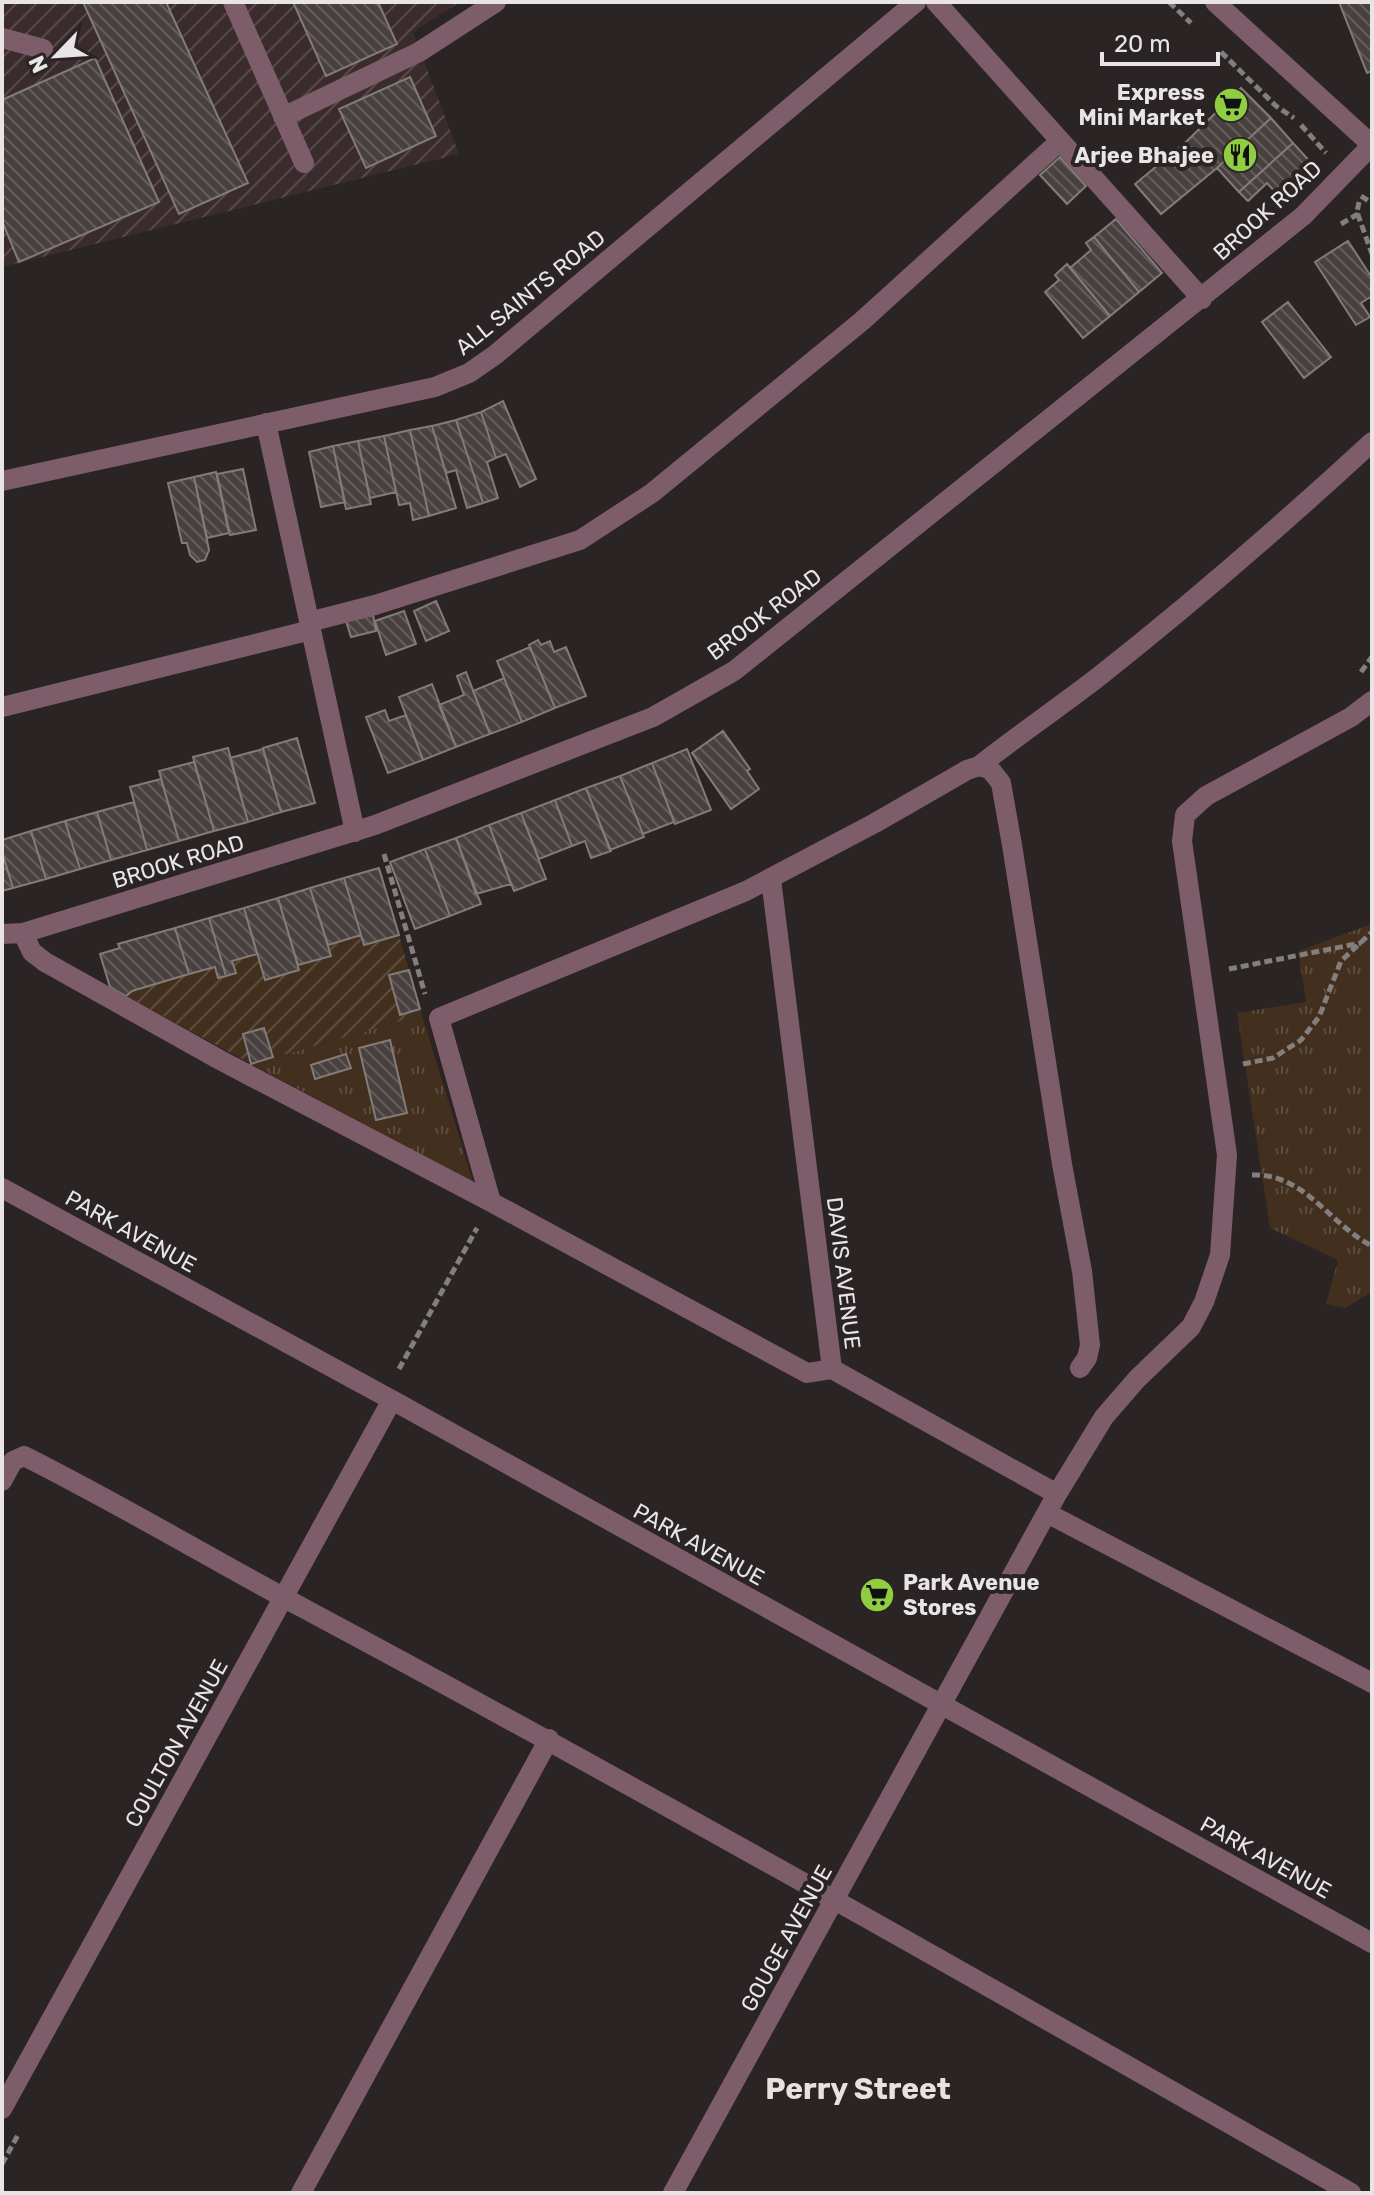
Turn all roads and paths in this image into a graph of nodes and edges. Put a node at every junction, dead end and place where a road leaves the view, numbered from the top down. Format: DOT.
graph roads {
  1 [pos="233,2"];
  2 [pos="496,2"];
  3 [pos="916,2"];
  4 [pos="936,2"];
  5 [pos="1169,2"];
  6 [pos="1215,2"];
  7 [pos="1192,24"];
  8 [pos="2,38"];
  9 [pos="1215,46"];
  10 [pos="43,49"];
  11 [pos="283,117"];
  12 [pos="1059,142"];
  13 [pos="1372,145"];
  14 [pos="1330,161"];
  15 [pos="304,163"];
  16 [pos="1360,196"];
  17 [pos="1372,203"];
  18 [pos="1358,214"];
  19 [pos="1372,254"];
  20 [pos="1202,299"];
  21 [pos="266,423"];
  22 [pos="1372,442"];
  23 [pos="2,481"];
  24 [pos="310,626"];
  25 [pos="1372,701"];
  26 [pos="2,707"];
  27 [pos="979,766"];
  28 [pos="375,825"];
  29 [pos="355,832"];
  30 [pos="771,879"];
  31 [pos="1372,932"];
  32 [pos="23,933"];
  33 [pos="2,934"];
  34 [pos="1362,943"];
  35 [pos="1201,974"];
  36 [pos="439,1018"];
  37 [pos="1214,1070"];
  38 [pos="1227,1176"];
  39 [pos="2,1188"];
  40 [pos="491,1202"];
  41 [pos="1372,1246"];
  42 [pos="1080,1368"];
  43 [pos="832,1369"];
  44 [pos="388,1398"];
  45 [pos="2,1481"];
  46 [pos="1052,1504"];
  47 [pos="285,1598"];
  48 [pos="1372,1683"];
  49 [pos="941,1706"];
  50 [pos="549,1739"];
  51 [pos="835,1899"];
  52 [pos="1372,1943"];
  53 [pos="2,2109"];
  54 [pos="301,2193"];
  55 [pos="673,2193"];
  56 [pos="1351,2193"];
  1 -- 11 [label="street"];
  2 -- 11 [label="street"];
  3 -- 21 [label="street, ALL SAINTS ROAD"];
  4 -- 12 [label="street"];
  5 -- 7 [label="path"];
  6 -- 13 [label="street"];
  8 -- 10 [label="street"];
  9 -- 14 [label="path"];
  11 -- 15 [label="street"];
  12 -- 20 [label="street"];
  12 -- 24 [label="street"];
  13 -- 20 [label="street, BROOK ROAD"];
  16 -- 17 [label="path"];
  18 -- 19 [label="path"];
  20 -- 28 [label="street, BROOK ROAD"];
  21 -- 23 [label="street, ALL SAINTS ROAD"];
  21 -- 24 [label="street"];
  22 -- 27 [label="street"];
  24 -- 26 [label="street"];
  24 -- 29 [label="street"];
  25 -- 35 [label="street"];
  27 -- 30 [label="street"];
  27 -- 42 [label="street"];
  28 -- 29 [label="street, BROOK ROAD"];
  28 -- 36 [label="path"];
  29 -- 32 [label="street, BROOK ROAD"];
  30 -- 36 [label="street"];
  30 -- 43 [label="street, DAVIS AVENUE"];
  31 -- 34 [label="path"];
  32 -- 33 [label="street, BROOK ROAD"];
  32 -- 40 [label="street"];
  34 -- 35 [label="path"];
  34 -- 37 [label="path"];
  35 -- 37 [label="street"];
  36 -- 40 [label="street"];
  37 -- 38 [label="street"];
  38 -- 41 [label="path"];
  38 -- 46 [label="street"];
  39 -- 44 [label="street, PARK AVENUE"];
  40 -- 43 [label="street"];
  40 -- 44 [label="path"];
  43 -- 46 [label="street, DAVIS AVENUE"];
  44 -- 47 [label="street, COULTON AVENUE"];
  44 -- 49 [label="street, PARK AVENUE"];
  45 -- 47 [label="street"];
  46 -- 48 [label="street, DAVIS AVENUE"];
  46 -- 49 [label="street"];
  47 -- 50 [label="street"];
  47 -- 53 [label="street, COULTON AVENUE"];
  49 -- 51 [label="street, GOUGE AVENUE"];
  49 -- 52 [label="street, PARK AVENUE"];
  50 -- 51 [label="street"];
  50 -- 54 [label="street"];
  51 -- 55 [label="street, GOUGE AVENUE"];
  51 -- 56 [label="street"];
}
